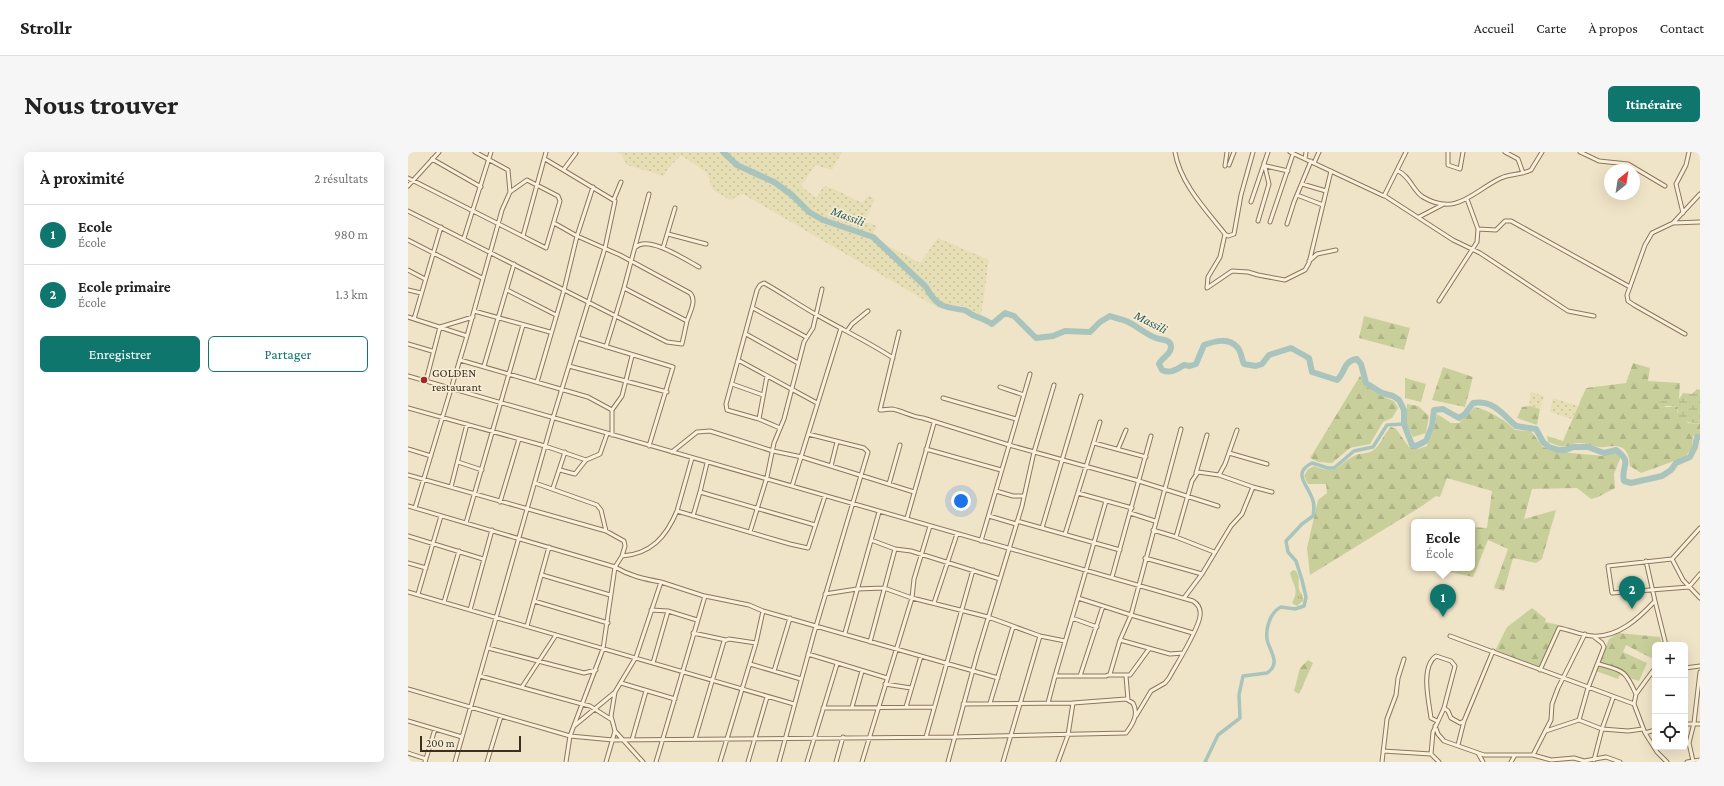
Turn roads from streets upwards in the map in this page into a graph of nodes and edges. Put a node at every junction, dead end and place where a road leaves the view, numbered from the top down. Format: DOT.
graph roads {
  1 [pos="439,152"];
  2 [pos="475,152"];
  3 [pos="491,152"];
  4 [pos="546,152"];
  5 [pos="1175,152"];
  6 [pos="1227,152"];
  7 [pos="1234,152"];
  8 [pos="1253,152"];
  9 [pos="1268,152"];
  10 [pos="1306,152"];
  11 [pos="1319,152"];
  12 [pos="1406,152"];
  13 [pos="1448,152"];
  14 [pos="1463,152"];
  15 [pos="1505,152"];
  16 [pos="1542,152"];
  17 [pos="1580,152"];
  18 [pos="1690,152"];
  19 [pos="576,153"];
  20 [pos="1292,153"];
  21 [pos="1299,154"];
  22 [pos="432,159"];
  23 [pos="545,159"];
  24 [pos="1305,159"];
  25 [pos="489,160"];
  26 [pos="1313,162"];
  27 [pos="1265,164"];
  28 [pos="1229,165"];
  29 [pos="1225,166"];
  30 [pos="564,170"];
  31 [pos="1288,171"];
  32 [pos="1331,171"];
  33 [pos="1398,171"];
  34 [pos="1523,173"];
  35 [pos="408,178"];
  36 [pos="413,180"];
  37 [pos="621,182"];
  38 [pos="536,184"];
  39 [pos="1302,184"];
  40 [pos="408,186"];
  41 [pos="1665,186"];
  42 [pos="481,187"];
  43 [pos="593,187"];
  44 [pos="1326,191"];
  45 [pos="510,192"];
  46 [pos="649,194"];
  47 [pos="1700,194"];
  48 [pos="1297,195"];
  49 [pos="1385,196"];
  50 [pos="614,199"];
  51 [pos="1467,199"];
  52 [pos="1251,202"];
  53 [pos="1323,205"];
  54 [pos="1443,205"];
  55 [pos="675,208"];
  56 [pos="474,210"];
  57 [pos="408,211"];
  58 [pos="1683,213"];
  59 [pos="1419,217"];
  60 [pos="1258,220"];
  61 [pos="1270,222"];
  62 [pos="1700,222"];
  63 [pos="499,223"];
  64 [pos="554,223"];
  65 [pos="1673,223"];
  66 [pos="1287,224"];
  67 [pos="441,227"];
  68 [pos="1478,229"];
  69 [pos="668,234"];
  70 [pos="1224,234"];
  71 [pos="523,236"];
  72 [pos="577,236"];
  73 [pos="464,238"];
  74 [pos="408,240"];
  75 [pos="706,244"];
  76 [pos="635,247"];
  77 [pos="605,248"];
  78 [pos="663,248"];
  79 [pos="1473,249"];
  80 [pos="1336,250"];
  81 [pos="490,252"];
  82 [pos="433,253"];
  83 [pos="631,261"];
  84 [pos="1309,261"];
  85 [pos="514,264"];
  86 [pos="699,267"];
  87 [pos="408,270"];
  88 [pos="482,278"];
  89 [pos="425,279"];
  90 [pos="1630,287"];
  91 [pos="624,288"];
  92 [pos="822,289"];
  93 [pos="408,290"];
  94 [pos="507,290"];
  95 [pos="564,290"];
  96 [pos="421,293"];
  97 [pos="589,301"];
  98 [pos="1440,301"];
  99 [pos="753,308"];
  100 [pos="474,311"];
  101 [pos="868,311"];
  102 [pos="816,314"];
  103 [pos="556,315"];
  104 [pos="616,315"];
  105 [pos="1594,316"];
  106 [pos="408,317"];
  107 [pos="473,317"];
  108 [pos="498,318"];
  109 [pos="414,319"];
  110 [pos="687,321"];
  111 [pos="524,325"];
  112 [pos="440,327"];
  113 [pos="841,328"];
  114 [pos="847,331"];
  115 [pos="550,332"];
  116 [pos="899,332"];
  117 [pos="746,334"];
  118 [pos="1685,334"];
  119 [pos="467,336"];
  120 [pos="806,337"];
  121 [pos="578,338"];
  122 [pos="408,344"];
  123 [pos="606,347"];
  124 [pos="432,351"];
  125 [pos="632,356"];
  126 [pos="893,358"];
  127 [pos="460,360"];
  128 [pos="738,360"];
  129 [pos="798,363"];
  130 [pos="484,366"];
  131 [pos="569,366"];
  132 [pos="1030,374"];
  133 [pos="510,375"];
  134 [pos="408,376"];
  135 [pos="767,376"];
  136 [pos="426,381"];
  137 [pos="625,381"];
  138 [pos="537,382"];
  139 [pos="732,384"];
  140 [pos="1054,385"];
  141 [pos="1000,387"];
  142 [pos="451,388"];
  143 [pos="562,389"];
  144 [pos="792,390"];
  145 [pos="667,392"];
  146 [pos="763,395"];
  147 [pos="1024,395"];
  148 [pos="1081,396"];
  149 [pos="943,398"];
  150 [pos="501,403"];
  151 [pos="817,403"];
  152 [pos="408,408"];
  153 [pos="612,410"];
  154 [pos="443,418"];
  155 [pos="553,418"];
  156 [pos="759,419"];
  157 [pos="1016,419"];
  158 [pos="1100,422"];
  159 [pos="934,423"];
  160 [pos="467,424"];
  161 [pos="780,428"];
  162 [pos="1181,429"];
  163 [pos="1126,430"];
  164 [pos="1237,430"];
  165 [pos="493,432"];
  166 [pos="607,434"];
  167 [pos="808,434"];
  168 [pos="612,435"];
  169 [pos="1207,435"];
  170 [pos="1151,436"];
  171 [pos="519,439"];
  172 [pos="837,442"];
  173 [pos="1094,443"];
  174 [pos="900,445"];
  175 [pos="1009,445"];
  176 [pos="545,446"];
  177 [pos="650,446"];
  178 [pos="408,449"];
  179 [pos="926,449"];
  180 [pos="1118,449"];
  181 [pos="773,451"];
  182 [pos="565,452"];
  183 [pos="672,452"];
  184 [pos="1034,452"];
  185 [pos="1229,453"];
  186 [pos="431,456"];
  187 [pos="802,457"];
  188 [pos="1146,457"];
  189 [pos="692,458"];
  190 [pos="586,460"];
  191 [pos="1062,460"];
  192 [pos="458,462"];
  193 [pos="707,463"];
  194 [pos="1267,464"];
  195 [pos="831,466"];
  196 [pos="1087,467"];
  197 [pos="482,470"];
  198 [pos="560,470"];
  199 [pos="1001,470"];
  200 [pos="1196,473"];
  201 [pos="408,475"];
  202 [pos="861,475"];
  203 [pos="1219,475"];
  204 [pos="767,477"];
  205 [pos="423,480"];
  206 [pos="1138,481"];
  207 [pos="535,483"];
  208 [pos="889,484"];
  209 [pos="792,486"];
  210 [pos="451,487"];
  211 [pos="1254,487"];
  212 [pos="553,488"];
  213 [pos="1165,489"];
  214 [pos="996,491"];
  215 [pos="700,492"];
  216 [pos="914,492"];
  217 [pos="1272,492"];
  218 [pos="1078,493"];
  219 [pos="474,494"];
  220 [pos="825,496"];
  221 [pos="1024,496"];
  222 [pos="1188,496"];
  223 [pos="1106,501"];
  224 [pos="500,502"];
  225 [pos="853,504"];
  226 [pos="408,506"];
  227 [pos="1218,506"];
  228 [pos="415,508"];
  229 [pos="1132,508"];
  230 [pos="527,509"];
  231 [pos="757,509"];
  232 [pos="677,511"];
  233 [pos="879,512"];
  234 [pos="1130,513"];
  235 [pos="441,516"];
  236 [pos="694,516"];
  237 [pos="989,516"];
  238 [pos="907,518"];
  239 [pos="1155,521"];
  240 [pos="1016,522"];
  241 [pos="466,523"];
  242 [pos="815,525"];
  243 [pos="930,526"];
  244 [pos="1042,528"];
  245 [pos="1700,528"];
  246 [pos="492,530"];
  247 [pos="1153,530"];
  248 [pos="606,531"];
  249 [pos="750,532"];
  250 [pos="957,534"];
  251 [pos="1065,534"];
  252 [pos="408,536"];
  253 [pos="1176,537"];
  254 [pos="519,538"];
  255 [pos="871,540"];
  256 [pos="981,541"];
  257 [pos="433,543"];
  258 [pos="1094,543"];
  259 [pos="549,547"];
  260 [pos="1009,547"];
  261 [pos="895,549"];
  262 [pos="1120,550"];
  263 [pos="459,551"];
  264 [pos="1214,552"];
  265 [pos="921,555"];
  266 [pos="622,556"];
  267 [pos="1145,558"];
  268 [pos="483,559"];
  269 [pos="1672,559"];
  270 [pos="1646,561"];
  271 [pos="408,563"];
  272 [pos="948,563"];
  273 [pos="615,567"];
  274 [pos="426,568"];
  275 [pos="974,570"];
  276 [pos="1087,571"];
  277 [pos="1202,574"];
  278 [pos="1700,574"];
  279 [pos="542,575"];
  280 [pos="1112,577"];
  281 [pos="1000,579"];
  282 [pos="661,582"];
  283 [pos="1138,586"];
  284 [pos="1689,587"];
  285 [pos="884,588"];
  286 [pos="857,589"];
  287 [pos="1652,591"];
  288 [pos="408,592"];
  289 [pos="418,594"];
  290 [pos="825,594"];
  291 [pos="610,595"];
  292 [pos="704,596"];
  293 [pos="912,598"];
  294 [pos="1078,598"];
  295 [pos="1184,598"];
  296 [pos="1700,598"];
  297 [pos="1655,600"];
  298 [pos="534,601"];
  299 [pos="444,602"];
  300 [pos="934,603"];
  301 [pos="1103,606"];
  302 [pos="470,610"];
  303 [pos="651,610"];
  304 [pos="668,611"];
  305 [pos="763,611"];
  306 [pos="961,611"];
  307 [pos="1131,614"];
  308 [pos="988,617"];
  309 [pos="496,618"];
  310 [pos="790,618"];
  311 [pos="1072,618"];
  312 [pos="697,620"];
  313 [pos="608,623"];
  314 [pos="527,626"];
  315 [pos="816,626"];
  316 [pos="1013,627"];
  317 [pos="1097,627"];
  318 [pos="693,633"];
  319 [pos="845,633"];
  320 [pos="1193,633"];
  321 [pos="1585,634"];
  322 [pos="556,635"];
  323 [pos="1040,636"];
  324 [pos="1450,636"];
  325 [pos="1593,636"];
  326 [pos="726,640"];
  327 [pos="1120,640"];
  328 [pos="1065,641"];
  329 [pos="870,642"];
  330 [pos="1665,642"];
  331 [pos="756,643"];
  332 [pos="488,648"];
  333 [pos="603,649"];
  334 [pos="896,649"];
  335 [pos="1149,649"];
  336 [pos="1493,651"];
  337 [pos="1183,653"];
  338 [pos="808,654"];
  339 [pos="921,656"];
  340 [pos="636,658"];
  341 [pos="1404,659"];
  342 [pos="538,662"];
  343 [pos="653,663"];
  344 [pos="946,663"];
  345 [pos="750,664"];
  346 [pos="837,664"];
  347 [pos="1599,664"];
  348 [pos="1700,666"];
  349 [pos="1688,668"];
  350 [pos="596,670"];
  351 [pos="972,670"];
  352 [pos="1540,670"];
  353 [pos="774,671"];
  354 [pos="862,671"];
  355 [pos="682,672"];
  356 [pos="1652,672"];
  357 [pos="1700,672"];
  358 [pos="1108,675"];
  359 [pos="480,676"];
  360 [pos="1055,676"];
  361 [pos="1080,676"];
  362 [pos="1126,676"];
  363 [pos="887,678"];
  364 [pos="998,678"];
  365 [pos="1563,678"];
  366 [pos="801,679"];
  367 [pos="711,681"];
  368 [pos="621,683"];
  369 [pos="885,684"];
  370 [pos="522,687"];
  371 [pos="911,688"];
  372 [pos="1588,688"];
  373 [pos="408,689"];
  374 [pos="742,690"];
  375 [pos="646,691"];
  376 [pos="615,692"];
  377 [pos="1636,694"];
  378 [pos="767,697"];
  379 [pos="1613,698"];
  380 [pos="675,699"];
  381 [pos="1128,700"];
  382 [pos="990,703"];
  383 [pos="1021,703"];
  384 [pos="1048,703"];
  385 [pos="1073,703"];
  386 [pos="582,704"];
  387 [pos="794,704"];
  388 [pos="964,704"];
  389 [pos="1634,704"];
  390 [pos="471,707"];
  391 [pos="852,707"];
  392 [pos="878,707"];
  393 [pos="906,707"];
  394 [pos="934,707"];
  395 [pos="823,708"];
  396 [pos="1444,708"];
  397 [pos="595,710"];
  398 [pos="501,716"];
  399 [pos="1136,716"];
  400 [pos="612,720"];
  401 [pos="1579,720"];
  402 [pos="408,721"];
  403 [pos="1438,721"];
  404 [pos="1464,721"];
  405 [pos="1688,724"];
  406 [pos="1694,724"];
  407 [pos="1700,724"];
  408 [pos="574,726"];
  409 [pos="1435,726"];
  410 [pos="1602,729"];
  411 [pos="435,730"];
  412 [pos="1652,730"];
  413 [pos="615,731"];
  414 [pos="1546,731"];
  415 [pos="1644,731"];
  416 [pos="1068,735"];
  417 [pos="570,736"];
  418 [pos="1012,736"];
  419 [pos="462,737"];
  420 [pos="843,737"];
  421 [pos="869,737"];
  422 [pos="926,737"];
  423 [pos="954,737"];
  424 [pos="814,738"];
  425 [pos="695,739"];
  426 [pos="727,739"];
  427 [pos="754,739"];
  428 [pos="785,739"];
  429 [pos="613,740"];
  430 [pos="622,740"];
  431 [pos="632,740"];
  432 [pos="662,740"];
  433 [pos="1458,744"];
  434 [pos="1383,752"];
  435 [pos="408,753"];
  436 [pos="1431,754"];
  437 [pos="1478,754"];
  438 [pos="1515,755"];
  439 [pos="1533,755"];
  440 [pos="1574,758"];
  441 [pos="426,760"];
  442 [pos="1594,760"];
  443 [pos="1700,760"];
  444 [pos="1693,761"];
  445 [pos="455,762"];
  446 [pos="487,762"];
  447 [pos="566,762"];
  448 [pos="606,762"];
  449 [pos="643,762"];
  450 [pos="656,762"];
  451 [pos="720,762"];
  452 [pos="748,762"];
  453 [pos="779,762"];
  454 [pos="807,762"];
  455 [pos="836,762"];
  456 [pos="862,762"];
  457 [pos="948,762"];
  458 [pos="1003,762"];
  459 [pos="1058,762"];
  460 [pos="1382,762"];
  461 [pos="1439,762"];
  462 [pos="1483,762"];
  463 [pos="1510,762"];
  464 [pos="1571,762"];
  465 [pos="1620,762"];
  466 [pos="1667,762"];
  467 [pos="1687,762"];
  1 -- 22 [label="street"];
  2 -- 25 [label="street"];
  3 -- 25 [label="street"];
  4 -- 23 [label="street"];
  5 -- 70 [label="street"];
  6 -- 29 [label="street"];
  7 -- 28 [label="street"];
  8 -- 70 [label="street"];
  9 -- 27 [label="street"];
  10 -- 24 [label="street"];
  11 -- 26 [label="street"];
  12 -- 33 [label="street"];
  13 -- 14 [label="street"];
  15 -- 34 [label="street"];
  16 -- 34 [label="street"];
  17 -- 41 [label="street"];
  18 -- 58 [label="street"];
  19 -- 30 [label="street"];
  20 -- 21 [label="street"];
  20 -- 31 [label="street"];
  21 -- 24 [label="street"];
  22 -- 36 [label="street"];
  22 -- 42 [label="street"];
  23 -- 30 [label="street"];
  23 -- 38 [label="street"];
  24 -- 26 [label="street"];
  25 -- 42 [label="street"];
  25 -- 45 [label="street"];
  26 -- 32 [label="street"];
  26 -- 39 [label="street"];
  27 -- 31 [label="street"];
  27 -- 52 [label="street"];
  27 -- 60 [label="street"];
  30 -- 43 [label="street"];
  31 -- 61 [label="street"];
  32 -- 44 [label="street"];
  32 -- 49 [label="street"];
  33 -- 49 [label="street"];
  33 -- 54 [label="street"];
  34 -- 51 [label="street"];
  35 -- 36 [label="street"];
  36 -- 40 [label="street"];
  36 -- 56 [label="street"];
  37 -- 50 [label="street"];
  38 -- 45 [label="street"];
  38 -- 64 [label="street"];
  38 -- 71 [label="street"];
  39 -- 44 [label="street"];
  39 -- 48 [label="street"];
  42 -- 56 [label="street"];
  43 -- 50 [label="street"];
  43 -- 72 [label="street"];
  44 -- 53 [label="street"];
  45 -- 63 [label="street"];
  46 -- 76 [label="street"];
  47 -- 58 [label="street"];
  48 -- 53 [label="street"];
  48 -- 66 [label="street"];
  49 -- 59 [label="street"];
  50 -- 77 [label="street"];
  51 -- 54 [label="street"];
  51 -- 68 [label="street"];
  53 -- 84 [label="street"];
  54 -- 59 [label="street"];
  55 -- 69 [label="street"];
  56 -- 63 [label="street"];
  56 -- 73 [label="street"];
  57 -- 67 [label="street"];
  58 -- 65 [label="street"];
  59 -- 79 [label="street"];
  62 -- 65 [label="street"];
  63 -- 71 [label="street"];
  63 -- 81 [label="street"];
  64 -- 71 [label="street"];
  64 -- 72 [label="street"];
  65 -- 90 [label="street"];
  67 -- 73 [label="street"];
  67 -- 82 [label="street"];
  68 -- 79 [label="street"];
  68 -- 90 [label="street"];
  69 -- 75 [label="street"];
  69 -- 78 [label="street"];
  70 -- 84 [label="street"];
  72 -- 77 [label="street"];
  72 -- 95 [label="street"];
  73 -- 81 [label="street"];
  74 -- 82 [label="street"];
  76 -- 78 [label="street"];
  76 -- 83 [label="street"];
  77 -- 83 [label="street"];
  77 -- 97 [label="street"];
  78 -- 86 [label="street"];
  79 -- 98 [label="street"];
  79 -- 105 [label="street"];
  80 -- 84 [label="street"];
  81 -- 85 [label="street"];
  81 -- 88 [label="street"];
  82 -- 88 [label="street"];
  82 -- 89 [label="street"];
  83 -- 91 [label="street"];
  83 -- 110 [label="street"];
  85 -- 94 [label="street"];
  85 -- 95 [label="street"];
  87 -- 89 [label="street"];
  88 -- 100 [label="street"];
  89 -- 96 [label="street"];
  90 -- 118 [label="street"];
  91 -- 104 [label="street"];
  91 -- 110 [label="street"];
  92 -- 102 [label="street"];
  93 -- 96 [label="street"];
  94 -- 103 [label="street"];
  94 -- 108 [label="street"];
  95 -- 97 [label="street"];
  95 -- 103 [label="street"];
  96 -- 109 [label="street"];
  97 -- 104 [label="street"];
  97 -- 121 [label="street"];
  99 -- 102 [label="street"];
  99 -- 117 [label="street"];
  99 -- 120 [label="street"];
  100 -- 107 [label="street"];
  100 -- 108 [label="street"];
  101 -- 114 [label="street"];
  102 -- 113 [label="street"];
  102 -- 120 [label="street"];
  103 -- 115 [label="street"];
  104 -- 110 [label="street"];
  104 -- 123 [label="street"];
  106 -- 109 [label="street"];
  107 -- 112 [label="street"];
  107 -- 119 [label="street"];
  108 -- 111 [label="street"];
  108 -- 130 [label="street"];
  109 -- 112 [label="street"];
  111 -- 115 [label="street"];
  111 -- 133 [label="street"];
  112 -- 119 [label="street"];
  112 -- 124 [label="street"];
  113 -- 114 [label="street"];
  113 -- 151 [label="street"];
  114 -- 126 [label="street"];
  115 -- 138 [label="street"];
  116 -- 126 [label="street"];
  117 -- 128 [label="street"];
  117 -- 129 [label="street"];
  119 -- 127 [label="street"];
  120 -- 129 [label="street"];
  121 -- 123 [label="street"];
  121 -- 131 [label="street"];
  122 -- 124 [label="street"];
  123 -- 125 [label="street"];
  124 -- 136 [label="street"];
  125 -- 137 [label="street"];
  125 -- 145 [label="street"];
  126 -- 159 [label="street"];
  127 -- 130 [label="street"];
  127 -- 142 [label="street"];
  128 -- 135 [label="street"];
  128 -- 139 [label="street"];
  129 -- 144 [label="street"];
  130 -- 133 [label="street"];
  131 -- 137 [label="street"];
  131 -- 143 [label="street"];
  132 -- 147 [label="street"];
  133 -- 138 [label="street"];
  133 -- 150 [label="street"];
  134 -- 136 [label="street"];
  135 -- 144 [label="street"];
  135 -- 146 [label="street"];
  136 -- 142 [label="street"];
  137 -- 145 [label="street"];
  137 -- 153 [label="street"];
  138 -- 143 [label="street"];
  139 -- 146 [label="street"];
  139 -- 156 [label="street"];
  140 -- 184 [label="street"];
  141 -- 147 [label="street"];
  142 -- 150 [label="street"];
  142 -- 154 [label="street"];
  143 -- 153 [label="street"];
  143 -- 155 [label="street"];
  144 -- 151 [label="street"];
  144 -- 161 [label="street"];
  145 -- 177 [label="street"];
  146 -- 156 [label="street"];
  147 -- 157 [label="street"];
  148 -- 191 [label="street"];
  149 -- 157 [label="street"];
  150 -- 155 [label="street"];
  150 -- 165 [label="street"];
  151 -- 167 [label="street"];
  152 -- 154 [label="street"];
  153 -- 168 [label="street"];
  154 -- 160 [label="street"];
  154 -- 186 [label="street"];
  155 -- 166 [label="street"];
  155 -- 176 [label="street"];
  156 -- 161 [label="street"];
  157 -- 175 [label="street"];
  158 -- 173 [label="street"];
  159 -- 175 [label="street"];
  159 -- 179 [label="street"];
  160 -- 165 [label="street"];
  160 -- 192 [label="street"];
  161 -- 181 [label="street"];
  162 -- 213 [label="street"];
  163 -- 180 [label="street"];
  164 -- 185 [label="street"];
  165 -- 171 [label="street"];
  165 -- 197 [label="street"];
  166 -- 168 [label="street"];
  166 -- 190 [label="street"];
  167 -- 172 [label="street"];
  167 -- 187 [label="street"];
  168 -- 177 [label="street"];
  169 -- 200 [label="street"];
  170 -- 188 [label="street"];
  171 -- 176 [label="street"];
  171 -- 224 [label="street"];
  172 -- 195 [label="street"];
  172 -- 202 [label="street"];
  173 -- 180 [label="street"];
  173 -- 196 [label="street"];
  174 -- 208 [label="street"];
  175 -- 184 [label="street"];
  175 -- 199 [label="street"];
  176 -- 182 [label="street"];
  176 -- 207 [label="street"];
  177 -- 183 [label="street"];
  178 -- 186 [label="street"];
  179 -- 199 [label="street"];
  179 -- 216 [label="street"];
  180 -- 188 [label="street"];
  181 -- 183 [label="street"];
  181 -- 187 [label="street"];
  181 -- 204 [label="street"];
  182 -- 190 [label="street"];
  182 -- 198 [label="street"];
  183 -- 189 [label="street"];
  184 -- 191 [label="street"];
  184 -- 221 [label="street"];
  185 -- 194 [label="street"];
  185 -- 203 [label="street"];
  186 -- 205 [label="street"];
  187 -- 195 [label="street"];
  187 -- 209 [label="street"];
  188 -- 206 [label="street"];
  189 -- 193 [label="street"];
  189 -- 232 [label="street"];
  190 -- 198 [label="street"];
  191 -- 196 [label="street"];
  191 -- 244 [label="street"];
  192 -- 197 [label="street"];
  192 -- 210 [label="street"];
  193 -- 204 [label="street"];
  193 -- 215 [label="street"];
  195 -- 202 [label="street"];
  196 -- 206 [label="street"];
  196 -- 218 [label="street"];
  197 -- 219 [label="street"];
  198 -- 212 [label="street"];
  199 -- 214 [label="street"];
  200 -- 203 [label="street"];
  200 -- 222 [label="street"];
  201 -- 205 [label="street"];
  202 -- 208 [label="street"];
  202 -- 225 [label="street"];
  203 -- 211 [label="street"];
  204 -- 209 [label="street"];
  204 -- 231 [label="street"];
  205 -- 210 [label="street"];
  205 -- 228 [label="street"];
  206 -- 213 [label="street"];
  206 -- 229 [label="street"];
  207 -- 212 [label="street"];
  207 -- 230 [label="street"];
  208 -- 216 [label="street"];
  209 -- 220 [label="street"];
  210 -- 219 [label="street"];
  211 -- 217 [label="street"];
  211 -- 264 [label="street"];
  212 -- 248 [label="street"];
  213 -- 222 [label="street"];
  213 -- 239 [label="street"];
  214 -- 221 [label="street"];
  214 -- 237 [label="street"];
  215 -- 231 [label="street"];
  215 -- 236 [label="street"];
  216 -- 238 [label="street"];
  218 -- 223 [label="street"];
  218 -- 251 [label="street"];
  219 -- 224 [label="street"];
  219 -- 241 [label="street"];
  220 -- 225 [label="street"];
  220 -- 242 [label="street"];
  221 -- 240 [label="street"];
  222 -- 227 [label="street"];
  222 -- 253 [label="street"];
  223 -- 229 [label="street"];
  223 -- 258 [label="street"];
  224 -- 230 [label="street"];
  225 -- 233 [label="street"];
  225 -- 290 [label="street"];
  226 -- 228 [label="street"];
  228 -- 235 [label="street"];
  229 -- 234 [label="street"];
  230 -- 248 [label="street"];
  230 -- 254 [label="street"];
  231 -- 242 [label="street"];
  231 -- 249 [label="street"];
  232 -- 236 [label="street"];
  232 -- 266 [label="street"];
  233 -- 238 [label="street"];
  233 -- 255 [label="street"];
  234 -- 239 [label="street"];
  234 -- 262 [label="street"];
  235 -- 241 [label="street"];
  235 -- 257 [label="street"];
  236 -- 249 [label="street"];
  237 -- 240 [label="street"];
  237 -- 256 [label="street"];
  238 -- 243 [label="street"];
  239 -- 247 [label="street"];
  240 -- 244 [label="street"];
  240 -- 260 [label="street"];
  241 -- 246 [label="street"];
  242 -- 249 [label="street"];
  243 -- 250 [label="street"];
  243 -- 265 [label="street"];
  244 -- 251 [label="street"];
  245 -- 269 [label="street"];
  246 -- 254 [label="street"];
  246 -- 268 [label="street"];
  247 -- 253 [label="street"];
  247 -- 267 [label="street"];
  248 -- 266 [label="street"];
  250 -- 256 [label="street"];
  250 -- 272 [label="street"];
  251 -- 258 [label="street"];
  252 -- 257 [label="street"];
  253 -- 264 [label="street"];
  254 -- 259 [label="street"];
  254 -- 309 [label="street"];
  255 -- 261 [label="street"];
  255 -- 286 [label="street"];
  256 -- 260 [label="street"];
  257 -- 263 [label="street"];
  257 -- 274 [label="street"];
  258 -- 262 [label="street"];
  258 -- 276 [label="street"];
  259 -- 273 [label="street"];
  259 -- 279 [label="street"];
  260 -- 276 [label="street"];
  260 -- 281 [label="street"];
  261 -- 265 [label="street"];
  261 -- 285 [label="street"];
  262 -- 280 [label="street"];
  263 -- 268 [label="street"];
  263 -- 299 [label="street"];
  264 -- 277 [label="street"];
  265 -- 272 [label="street"];
  265 -- 293 [label="street"];
  266 -- 273 [label="street"];
  267 -- 277 [label="street"];
  267 -- 283 [label="street"];
  268 -- 302 [label="street"];
  269 -- 270 [label="street"];
  269 -- 284 [label="street"];
  270 -- 287 [label="street"];
  270 -- 287 [label="street"];
  271 -- 274 [label="street"];
  272 -- 275 [label="street"];
  272 -- 300 [label="street"];
  273 -- 282 [label="street"];
  273 -- 291 [label="street"];
  274 -- 289 [label="street"];
  275 -- 281 [label="street"];
  275 -- 306 [label="street"];
  276 -- 280 [label="street"];
  276 -- 294 [label="street"];
  277 -- 295 [label="street"];
  278 -- 284 [label="street"];
  279 -- 291 [label="street"];
  279 -- 298 [label="street"];
  280 -- 283 [label="street"];
  281 -- 308 [label="street"];
  282 -- 292 [label="street"];
  282 -- 303 [label="street"];
  283 -- 295 [label="street"];
  283 -- 307 [label="street"];
  284 -- 287 [label="street"];
  284 -- 296 [label="street"];
  285 -- 286 [label="street"];
  285 -- 293 [label="street"];
  285 -- 329 [label="street"];
  286 -- 290 [label="street"];
  286 -- 319 [label="street"];
  287 -- 297 [label="street"];
  288 -- 289 [label="street"];
  289 -- 299 [label="street"];
  290 -- 315 [label="street"];
  291 -- 313 [label="street"];
  292 -- 305 [label="street"];
  292 -- 312 [label="street"];
  293 -- 300 [label="street"];
  293 -- 334 [label="street"];
  294 -- 301 [label="street"];
  294 -- 311 [label="street"];
  295 -- 320 [label="street"];
  297 -- 325 [label="street"];
  297 -- 330 [label="street"];
  298 -- 313 [label="street"];
  298 -- 314 [label="street"];
  299 -- 302 [label="street"];
  300 -- 306 [label="street"];
  301 -- 307 [label="street"];
  301 -- 317 [label="street"];
  302 -- 309 [label="street"];
  303 -- 304 [label="street"];
  303 -- 340 [label="street"];
  304 -- 312 [label="street"];
  304 -- 343 [label="street"];
  305 -- 310 [label="street"];
  305 -- 331 [label="street"];
  306 -- 308 [label="street"];
  306 -- 344 [label="street"];
  307 -- 320 [label="street"];
  307 -- 327 [label="street"];
  308 -- 316 [label="street"];
  308 -- 351 [label="street"];
  309 -- 314 [label="street"];
  309 -- 332 [label="street"];
  310 -- 315 [label="street"];
  310 -- 353 [label="street"];
  311 -- 317 [label="street"];
  311 -- 328 [label="street"];
  312 -- 318 [label="street"];
  313 -- 333 [label="street"];
  314 -- 322 [label="street"];
  315 -- 319 [label="street"];
  315 -- 338 [label="street"];
  316 -- 323 [label="street"];
  316 -- 364 [label="street"];
  317 -- 361 [label="street"];
  318 -- 326 [label="street"];
  318 -- 355 [label="street"];
  319 -- 329 [label="street"];
  320 -- 337 [label="street"];
  321 -- 325 [label="street"];
  321 -- 352 [label="street"];
  321 -- 365 [label="street"];
  322 -- 333 [label="street"];
  322 -- 342 [label="street"];
  323 -- 328 [label="street"];
  323 -- 383 [label="street"];
  324 -- 336 [label="street"];
  325 -- 347 [label="street"];
  326 -- 331 [label="street"];
  326 -- 367 [label="street"];
  327 -- 335 [label="street"];
  327 -- 358 [label="street"];
  328 -- 360 [label="street"];
  329 -- 334 [label="street"];
  331 -- 345 [label="street"];
  332 -- 342 [label="street"];
  332 -- 359 [label="street"];
  333 -- 340 [label="street"];
  333 -- 350 [label="street"];
  334 -- 339 [label="street"];
  334 -- 363 [label="street"];
  335 -- 337 [label="street"];
  335 -- 362 [label="street"];
  336 -- 352 [label="street"];
  336 -- 404 [label="street"];
  337 -- 399 [label="street"];
  338 -- 346 [label="street"];
  338 -- 366 [label="street"];
  339 -- 344 [label="street"];
  339 -- 371 [label="street"];
  340 -- 343 [label="street"];
  340 -- 368 [label="street"];
  341 -- 434 [label="street"];
  342 -- 350 [label="street"];
  342 -- 370 [label="street"];
  343 -- 355 [label="street"];
  344 -- 351 [label="street"];
  344 -- 394 [label="street"];
  345 -- 353 [label="street"];
  345 -- 374 [label="street"];
  346 -- 354 [label="street"];
  346 -- 395 [label="street"];
  347 -- 372 [label="street"];
  347 -- 377 [label="street"];
  348 -- 349 [label="street"];
  350 -- 386 [label="street"];
  351 -- 364 [label="street"];
  351 -- 388 [label="street"];
  352 -- 365 [label="street"];
  353 -- 366 [label="street"];
  354 -- 363 [label="street"];
  354 -- 391 [label="street"];
  355 -- 367 [label="street"];
  355 -- 380 [label="street"];
  356 -- 377 [label="street"];
  357 -- 406 [label="street"];
  358 -- 361 [label="street"];
  358 -- 362 [label="street"];
  359 -- 370 [label="street"];
  359 -- 390 [label="street"];
  360 -- 361 [label="street"];
  360 -- 384 [label="street"];
  362 -- 381 [label="street"];
  363 -- 369 [label="street"];
  364 -- 382 [label="street"];
  365 -- 372 [label="street"];
  365 -- 414 [label="street"];
  366 -- 387 [label="street"];
  367 -- 374 [label="street"];
  367 -- 425 [label="street"];
  368 -- 375 [label="street"];
  368 -- 376 [label="street"];
  369 -- 371 [label="street"];
  369 -- 392 [label="street"];
  370 -- 386 [label="street"];
  371 -- 393 [label="street"];
  372 -- 379 [label="street"];
  372 -- 401 [label="street"];
  373 -- 390 [label="street"];
  374 -- 378 [label="street"];
  374 -- 426 [label="street"];
  375 -- 380 [label="street"];
  375 -- 431 [label="street"];
  376 -- 397 [label="street"];
  376 -- 400 [label="street"];
  377 -- 389 [label="street"];
  378 -- 387 [label="street"];
  378 -- 427 [label="street"];
  379 -- 389 [label="street"];
  379 -- 410 [label="street"];
  380 -- 432 [label="street"];
  381 -- 385 [label="street"];
  381 -- 399 [label="street"];
  382 -- 383 [label="street"];
  382 -- 388 [label="street"];
  383 -- 384 [label="street"];
  383 -- 418 [label="street"];
  384 -- 385 [label="street"];
  385 -- 416 [label="street"];
  386 -- 397 [label="street"];
  386 -- 408 [label="street"];
  387 -- 428 [label="street"];
  388 -- 423 [label="street"];
  389 -- 415 [label="street"];
  390 -- 398 [label="street"];
  390 -- 419 [label="street"];
  391 -- 392 [label="street"];
  391 -- 395 [label="street"];
  392 -- 393 [label="street"];
  392 -- 421 [label="street"];
  393 -- 394 [label="street"];
  394 -- 422 [label="street"];
  395 -- 424 [label="street"];
  396 -- 403 [label="street"];
  396 -- 403 [label="street"];
  396 -- 404 [label="street"];
  397 -- 400 [label="street"];
  397 -- 408 [label="street"];
  398 -- 417 [label="street"];
  398 -- 446 [label="street"];
  399 -- 416 [label="street"];
  400 -- 413 [label="street"];
  401 -- 410 [label="street"];
  401 -- 414 [label="street"];
  402 -- 411 [label="street"];
  403 -- 409 [label="street"];
  404 -- 433 [label="street"];
  405 -- 406 [label="street"];
  406 -- 407 [label="street"];
  406 -- 444 [label="street"];
  408 -- 417 [label="street"];
  409 -- 433 [label="street"];
  409 -- 436 [label="street"];
  410 -- 415 [label="street"];
  410 -- 442 [label="street"];
  411 -- 419 [label="street"];
  411 -- 441 [label="street"];
  412 -- 415 [label="street"];
  413 -- 429 [label="street"];
  413 -- 430 [label="street"];
  414 -- 439 [label="street"];
  415 -- 466 [label="street"];
  416 -- 418 [label="street"];
  416 -- 459 [label="street"];
  417 -- 429 [label="street"];
  417 -- 447 [label="street"];
  418 -- 423 [label="street"];
  418 -- 458 [label="street"];
  419 -- 445 [label="street"];
  420 -- 421 [label="street"];
  420 -- 424 [label="street"];
  420 -- 455 [label="street"];
  421 -- 422 [label="street"];
  421 -- 456 [label="street"];
  422 -- 423 [label="street"];
  423 -- 457 [label="street"];
  424 -- 428 [label="street"];
  424 -- 454 [label="street"];
  425 -- 426 [label="street"];
  425 -- 432 [label="street"];
  426 -- 427 [label="street"];
  426 -- 451 [label="street"];
  427 -- 428 [label="street"];
  427 -- 452 [label="street"];
  428 -- 453 [label="street"];
  429 -- 430 [label="street"];
  429 -- 448 [label="street"];
  430 -- 431 [label="street"];
  430 -- 449 [label="street"];
  431 -- 432 [label="street"];
  432 -- 450 [label="street"];
  433 -- 437 [label="street"];
  434 -- 436 [label="street"];
  434 -- 460 [label="street"];
  435 -- 441 [label="street"];
  436 -- 461 [label="street"];
  437 -- 438 [label="street"];
  437 -- 462 [label="street"];
  438 -- 439 [label="street"];
  438 -- 463 [label="street"];
  439 -- 440 [label="street"];
  440 -- 442 [label="street"];
  440 -- 464 [label="street"];
  442 -- 465 [label="street"];
  443 -- 444 [label="street"];
  444 -- 467 [label="street"];
}
